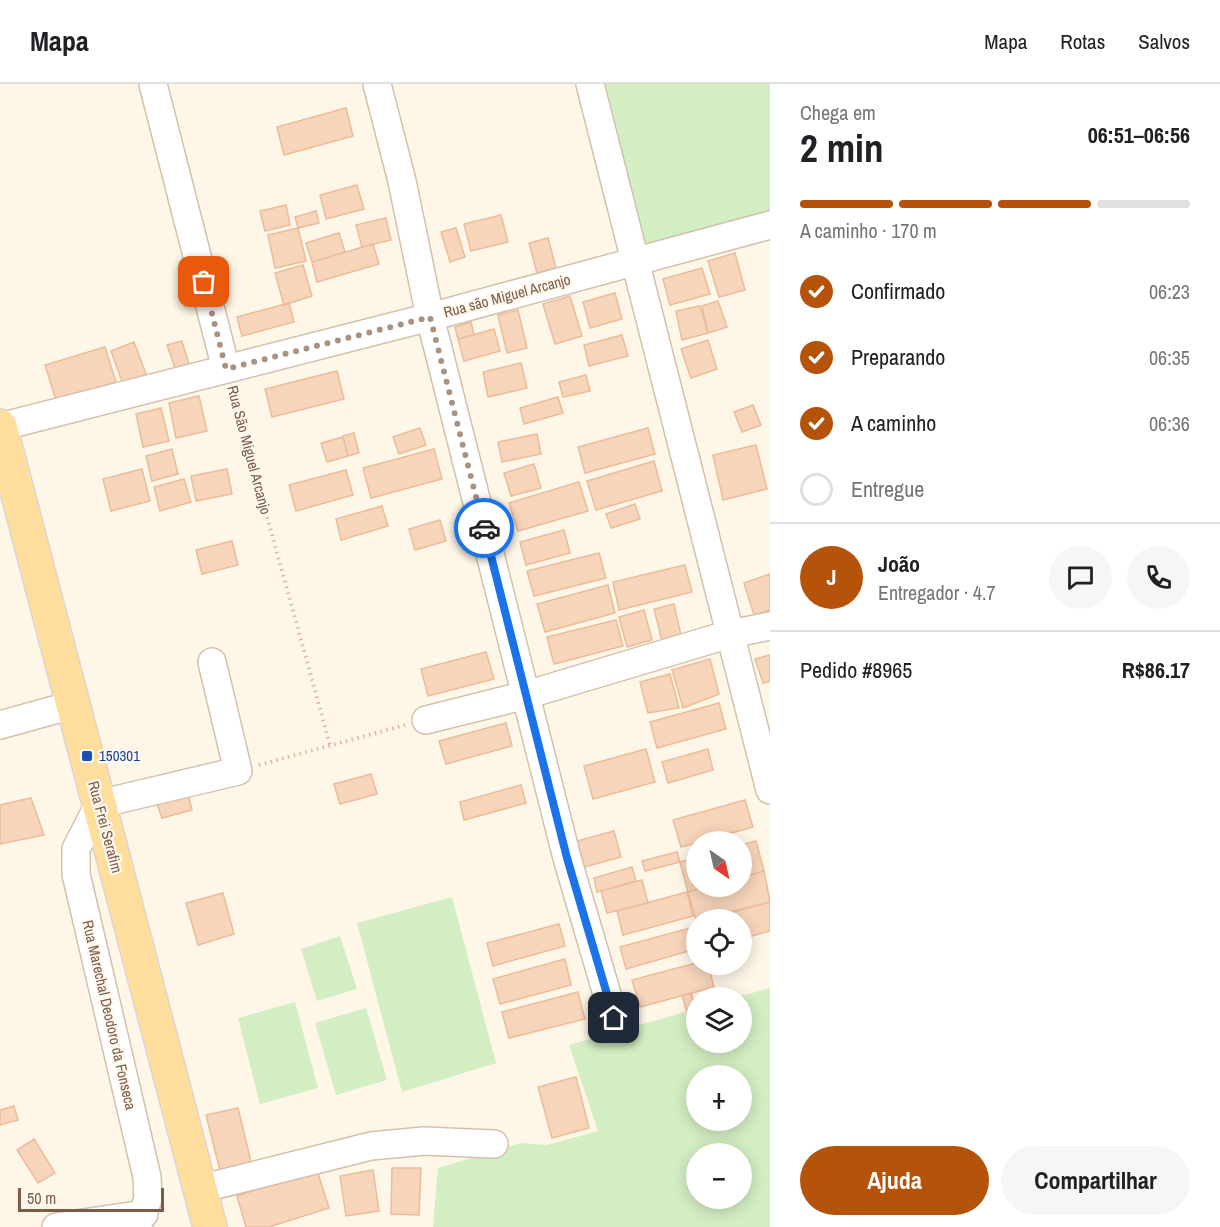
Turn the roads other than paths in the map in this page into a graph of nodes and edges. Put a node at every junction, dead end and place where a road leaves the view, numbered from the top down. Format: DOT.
graph roads {
  1 [pos="153,84"];
  2 [pos="376,84"];
  3 [pos="590,84"];
  4 [pos="770,225"];
  5 [pos="633,261"];
  6 [pos="430,317"];
  7 [pos="226,369"];
  8 [pos="0,427"];
  9 [pos="770,626"];
  10 [pos="730,634"];
  11 [pos="212,662"];
  12 [pos="526,695"];
  13 [pos="72,705"];
  14 [pos="426,720"];
  15 [pos="0,725"];
  16 [pos="770,790"];
  17 [pos="99,804"];
  18 [pos="614,1018"];
  19 [pos="494,1144"];
  20 [pos="200,1189"];
  21 [pos="140,1220"];
  22 [pos="56,1227"];
  23 [pos="210,1227"];
  1 -- 7 [label="street, Rua São Miguel Arcanjo"];
  2 -- 6 [label="street"];
  3 -- 5 [label="street"];
  4 -- 5 [label="street, Rua são Miguel Arcanjo"];
  5 -- 6 [label="street, Rua são Miguel Arcanjo"];
  5 -- 10 [label="street"];
  6 -- 7 [label="street, Rua são Miguel Arcanjo"];
  6 -- 12 [label="street"];
  7 -- 8 [label="street, Rua são Miguel Arcanjo"];
  8 -- 13 [label="main road, Rua Frei Serafim"];
  9 -- 10 [label="street"];
  10 -- 12 [label="street"];
  10 -- 16 [label="street"];
  11 -- 17 [label="street"];
  12 -- 14 [label="street"];
  12 -- 18 [label="street"];
  13 -- 15 [label="street"];
  13 -- 17 [label="main road, Rua Frei Serafim"];
  17 -- 20 [label="main road, Rua Frei Serafim"];
  17 -- 21 [label="street, Rua Marechal Deodoro da Fonseca"];
  19 -- 20 [label="street"];
  20 -- 23 [label="main road, Rua Frei Serafim"];
  21 -- 22 [label="street"];
}
